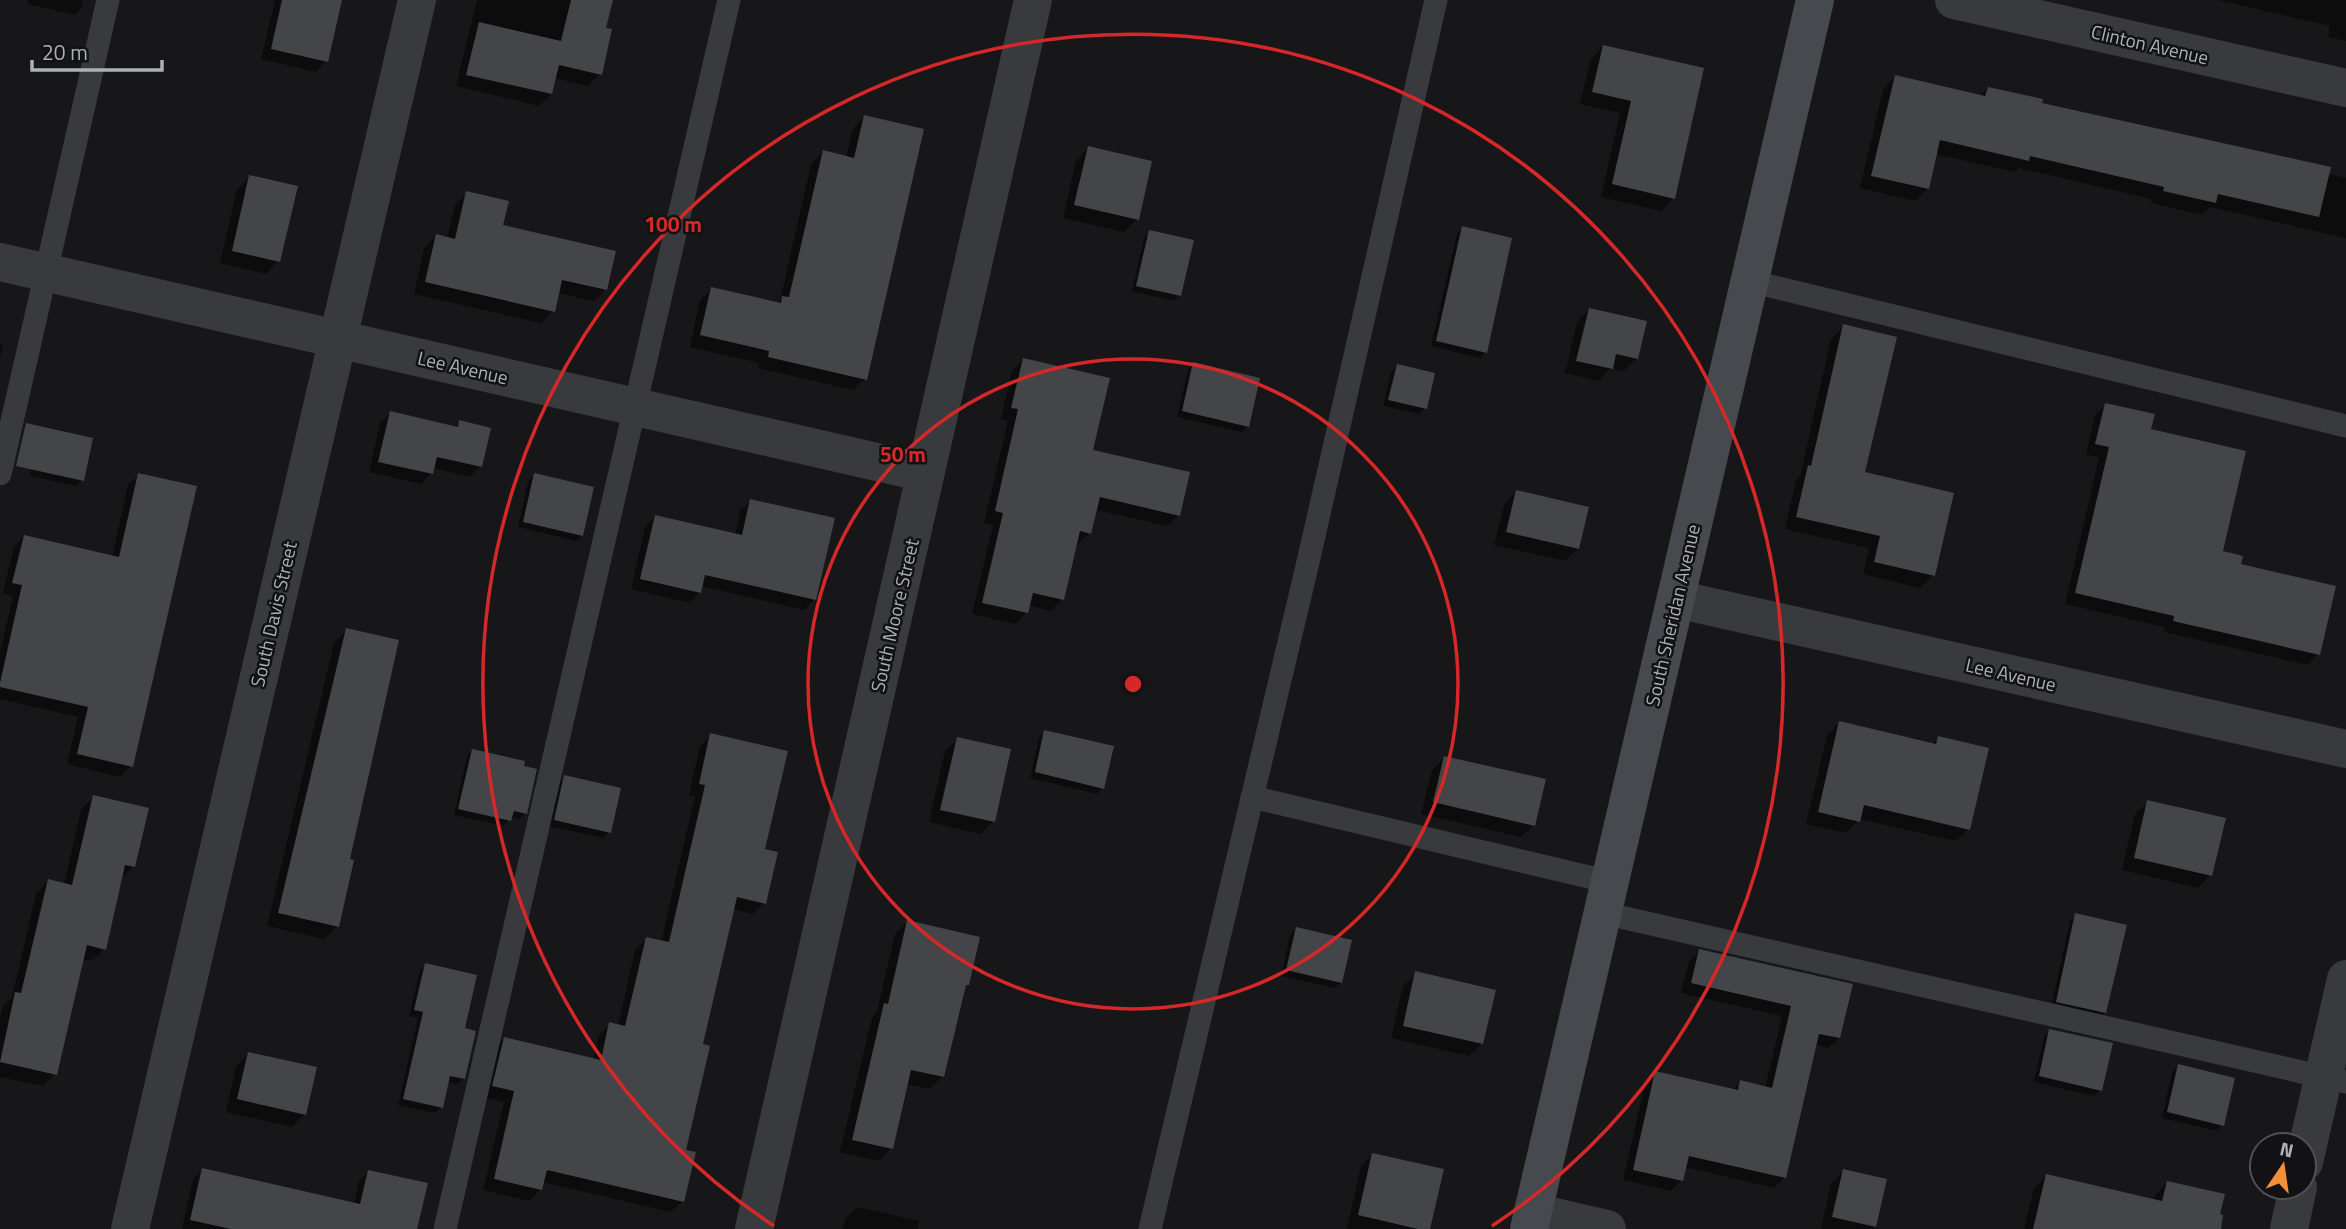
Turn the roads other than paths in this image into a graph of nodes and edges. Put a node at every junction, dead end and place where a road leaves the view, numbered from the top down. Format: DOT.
graph roads {
  1 [pos="108,0"];
  2 [pos="417,0"];
  3 [pos="729,0"];
  4 [pos="1033,0"];
  5 [pos="1436,0"];
  6 [pos="1815,0"];
  7 [pos="1954,0"];
  8 [pos="2346,88"];
  9 [pos="0,262"];
  10 [pos="46,272"];
  11 [pos="1750,281"];
  12 [pos="337,339"];
  13 [pos="635,407"];
  14 [pos="2346,426"];
  15 [pos="925,473"];
  16 [pos="0,474"];
  17 [pos="1676,599"];
  18 [pos="2346,749"];
  19 [pos="1252,797"];
  20 [pos="1606,898"];
  21 [pos="2346,979"];
  22 [pos="2335,1079"];
  23 [pos="2316,1131"];
  24 [pos="2295,1201"];
  25 [pos="1531,1220"];
  26 [pos="130,1229"];
  27 [pos="445,1229"];
  28 [pos="754,1229"];
  29 [pos="1150,1229"];
  30 [pos="1607,1229"];
  31 [pos="2289,1229"];
  1 -- 10 [label="lane"];
  2 -- 12 [label="street, South Davis Street"];
  3 -- 13 [label="lane"];
  4 -- 15 [label="street, South Moore Street"];
  5 -- 19 [label="lane"];
  6 -- 11 [label="street, South Sheridan Avenue"];
  7 -- 8 [label="street, Clinton Avenue"];
  9 -- 10 [label="street, Lee Avenue"];
  10 -- 12 [label="street, Lee Avenue"];
  10 -- 16 [label="lane"];
  11 -- 14 [label="lane"];
  11 -- 17 [label="street, South Sheridan Avenue"];
  12 -- 13 [label="street, Lee Avenue"];
  12 -- 26 [label="street, South Davis Street"];
  13 -- 15 [label="street, Lee Avenue"];
  13 -- 27 [label="lane"];
  15 -- 28 [label="street, South Moore Street"];
  17 -- 18 [label="street, Lee Avenue"];
  17 -- 20 [label="street, South Sheridan Avenue"];
  19 -- 20 [label="lane"];
  19 -- 29 [label="lane"];
  20 -- 22 [label="lane"];
  20 -- 25 [label="street, South Sheridan Avenue"];
  21 -- 22 [label="street"];
  22 -- 23 [label="street"];
  24 -- 31 [label="street"];
  25 -- 30 [label="street"];
}
